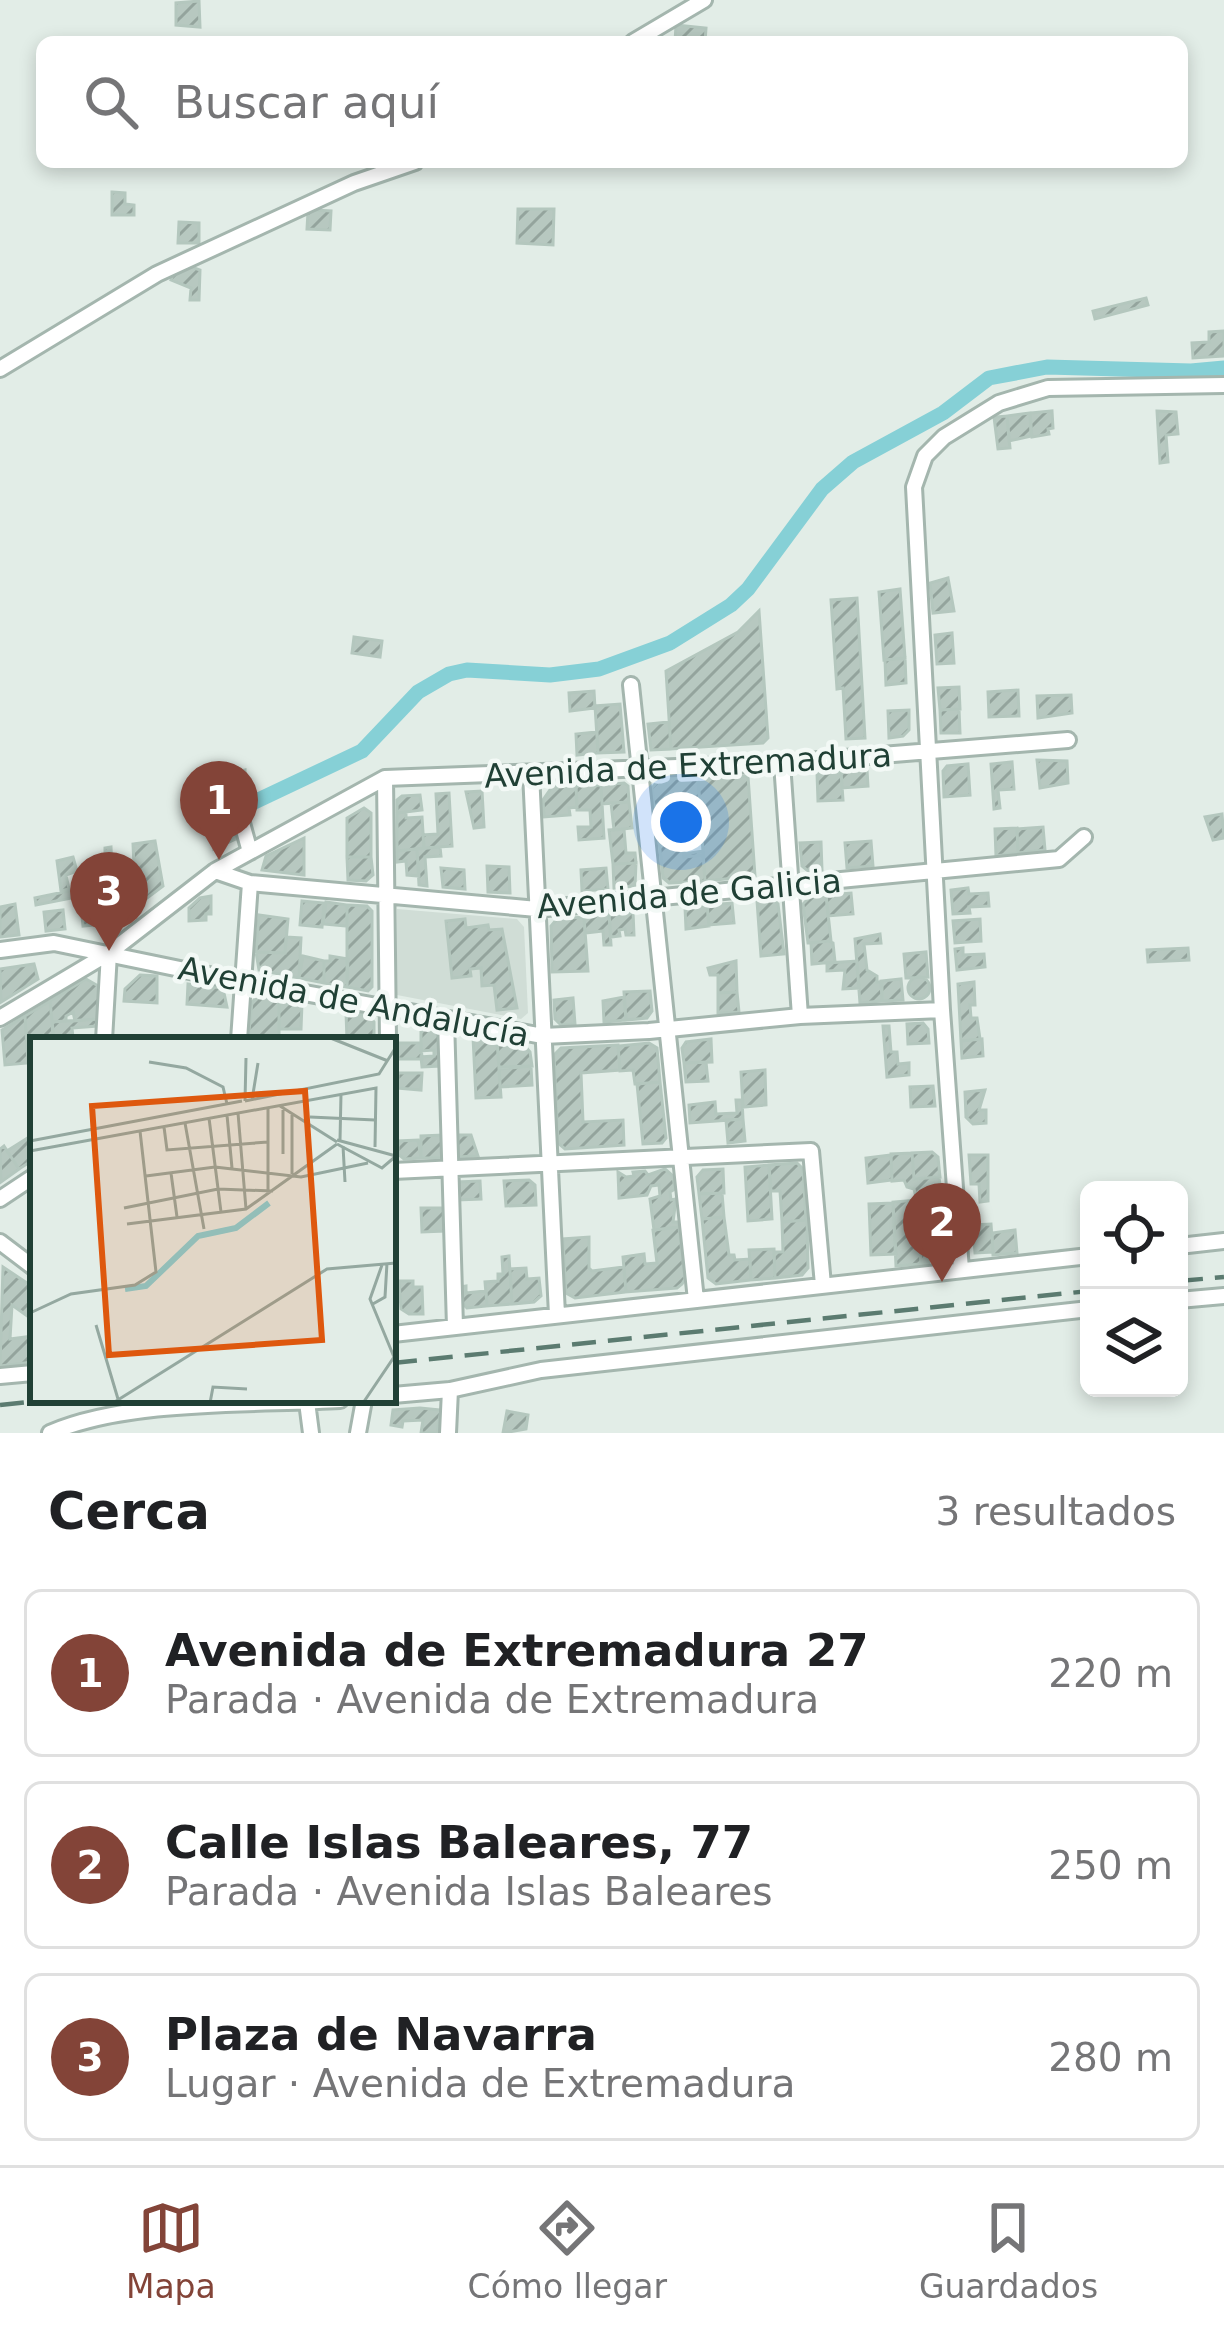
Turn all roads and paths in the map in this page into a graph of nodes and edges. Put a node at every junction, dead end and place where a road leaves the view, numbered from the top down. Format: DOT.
graph roads {
  1 [pos="704,0"];
  2 [pos="643,36"];
  3 [pos="398,168"];
  4 [pos="0,369"];
  5 [pos="1224,385"];
  6 [pos="631,686"];
  7 [pos="1069,740"];
  8 [pos="928,753"];
  9 [pos="782,763"];
  10 [pos="640,770"];
  11 [pos="531,773"];
  12 [pos="385,778"];
  13 [pos="237,805"];
  14 [pos="1084,837"];
  15 [pos="250,852"];
  16 [pos="215,871"];
  17 [pos="934,873"];
  18 [pos="250,883"];
  19 [pos="790,885"];
  20 [pos="386,896"];
  21 [pos="654,898"];
  22 [pos="537,909"];
  23 [pos="0,950"];
  24 [pos="109,953"];
  25 [pos="243,982"];
  26 [pos="387,1008"];
  27 [pos="941,1010"];
  28 [pos="800,1016"];
  29 [pos="0,1018"];
  30 [pos="446,1018"];
  31 [pos="668,1028"];
  32 [pos="543,1036"];
  33 [pos="104,1037"];
  34 [pos="238,1037"];
  35 [pos="388,1037"];
  36 [pos="681,1157"];
  37 [pos="549,1165"];
  38 [pos="450,1170"];
  39 [pos="396,1171"];
  40 [pos="30,1179"];
  41 [pos="0,1198"];
  42 [pos="1224,1241"];
  43 [pos="0,1242"];
  44 [pos="1188,1245"];
  45 [pos="1080,1257"];
  46 [pos="30,1265"];
  47 [pos="962,1270"];
  48 [pos="823,1285"];
  49 [pos="1224,1296"];
  50 [pos="1188,1299"];
  51 [pos="696,1300"];
  52 [pos="1080,1310"];
  53 [pos="557,1315"];
  54 [pos="454,1327"];
  55 [pos="396,1334"];
  56 [pos="30,1373"];
  57 [pos="0,1376"];
  58 [pos="450,1390"];
  59 [pos="396,1396"];
  60 [pos="289,1403"];
  61 [pos="307,1403"];
  62 [pos="363,1403"];
  63 [pos="50,1433"];
  64 [pos="311,1433"];
  65 [pos="358,1433"];
  66 [pos="448,1433"];
  1 -- 2 [label="street"];
  3 -- 4 [label="street"];
  5 -- 8 [label="street"];
  6 -- 10 [label="street"];
  7 -- 8 [label="street, Avenida de Extremadura"];
  8 -- 9 [label="street, Avenida de Extremadura"];
  8 -- 17 [label="street"];
  9 -- 10 [label="street, Avenida de Extremadura"];
  9 -- 19 [label="street"];
  10 -- 11 [label="street, Avenida de Extremadura"];
  10 -- 21 [label="street"];
  11 -- 12 [label="street, Avenida de Extremadura"];
  11 -- 22 [label="street"];
  12 -- 15 [label="street, Avenida de Extremadura"];
  12 -- 20 [label="street"];
  13 -- 15 [label="street"];
  14 -- 17 [label="street, Avenida de Galicia"];
  15 -- 16 [label="street, Avenida de Extremadura"];
  16 -- 18 [label="street, Avenida de Galicia"];
  16 -- 24 [label="street, Avenida de Extremadura"];
  17 -- 19 [label="street, Avenida de Galicia"];
  17 -- 27 [label="street"];
  18 -- 20 [label="street, Avenida de Galicia"];
  18 -- 25 [label="street"];
  19 -- 21 [label="street, Avenida de Galicia"];
  19 -- 28 [label="street"];
  20 -- 22 [label="street, Avenida de Galicia"];
  20 -- 26 [label="street"];
  21 -- 22 [label="street, Avenida de Galicia"];
  21 -- 31 [label="street"];
  22 -- 32 [label="street"];
  23 -- 24 [label="street"];
  24 -- 25 [label="street, Avenida de Andalucía"];
  24 -- 29 [label="street"];
  24 -- 33 [label="street"];
  25 -- 26 [label="street, Avenida de Andalucía"];
  25 -- 34 [label="street"];
  26 -- 30 [label="street, Avenida de Andalucía"];
  26 -- 35 [label="street"];
  27 -- 28 [label="street, Avenida de Andalucía"];
  27 -- 47 [label="street"];
  28 -- 31 [label="street, Avenida de Andalucía"];
  30 -- 32 [label="street, Avenida de Andalucía"];
  30 -- 38 [label="street"];
  31 -- 32 [label="street, Avenida de Andalucía"];
  31 -- 36 [label="street"];
  32 -- 37 [label="street"];
  36 -- 37 [label="street"];
  36 -- 48 [label="street"];
  36 -- 51 [label="street"];
  37 -- 38 [label="street"];
  37 -- 53 [label="street"];
  38 -- 39 [label="street"];
  38 -- 54 [label="street"];
  40 -- 41 [label="street"];
  42 -- 44 [label="street"];
  43 -- 46 [label="street"];
  45 -- 47 [label="street"];
  47 -- 48 [label="street"];
  48 -- 51 [label="street"];
  49 -- 50 [label="street"];
  51 -- 53 [label="street"];
  52 -- 58 [label="street"];
  53 -- 54 [label="street"];
  54 -- 55 [label="street"];
  56 -- 57 [label="street"];
  58 -- 59 [label="street"];
  58 -- 66 [label="street"];
  60 -- 63 [label="street"];
  61 -- 64 [label="street"];
  62 -- 65 [label="street"];
}
